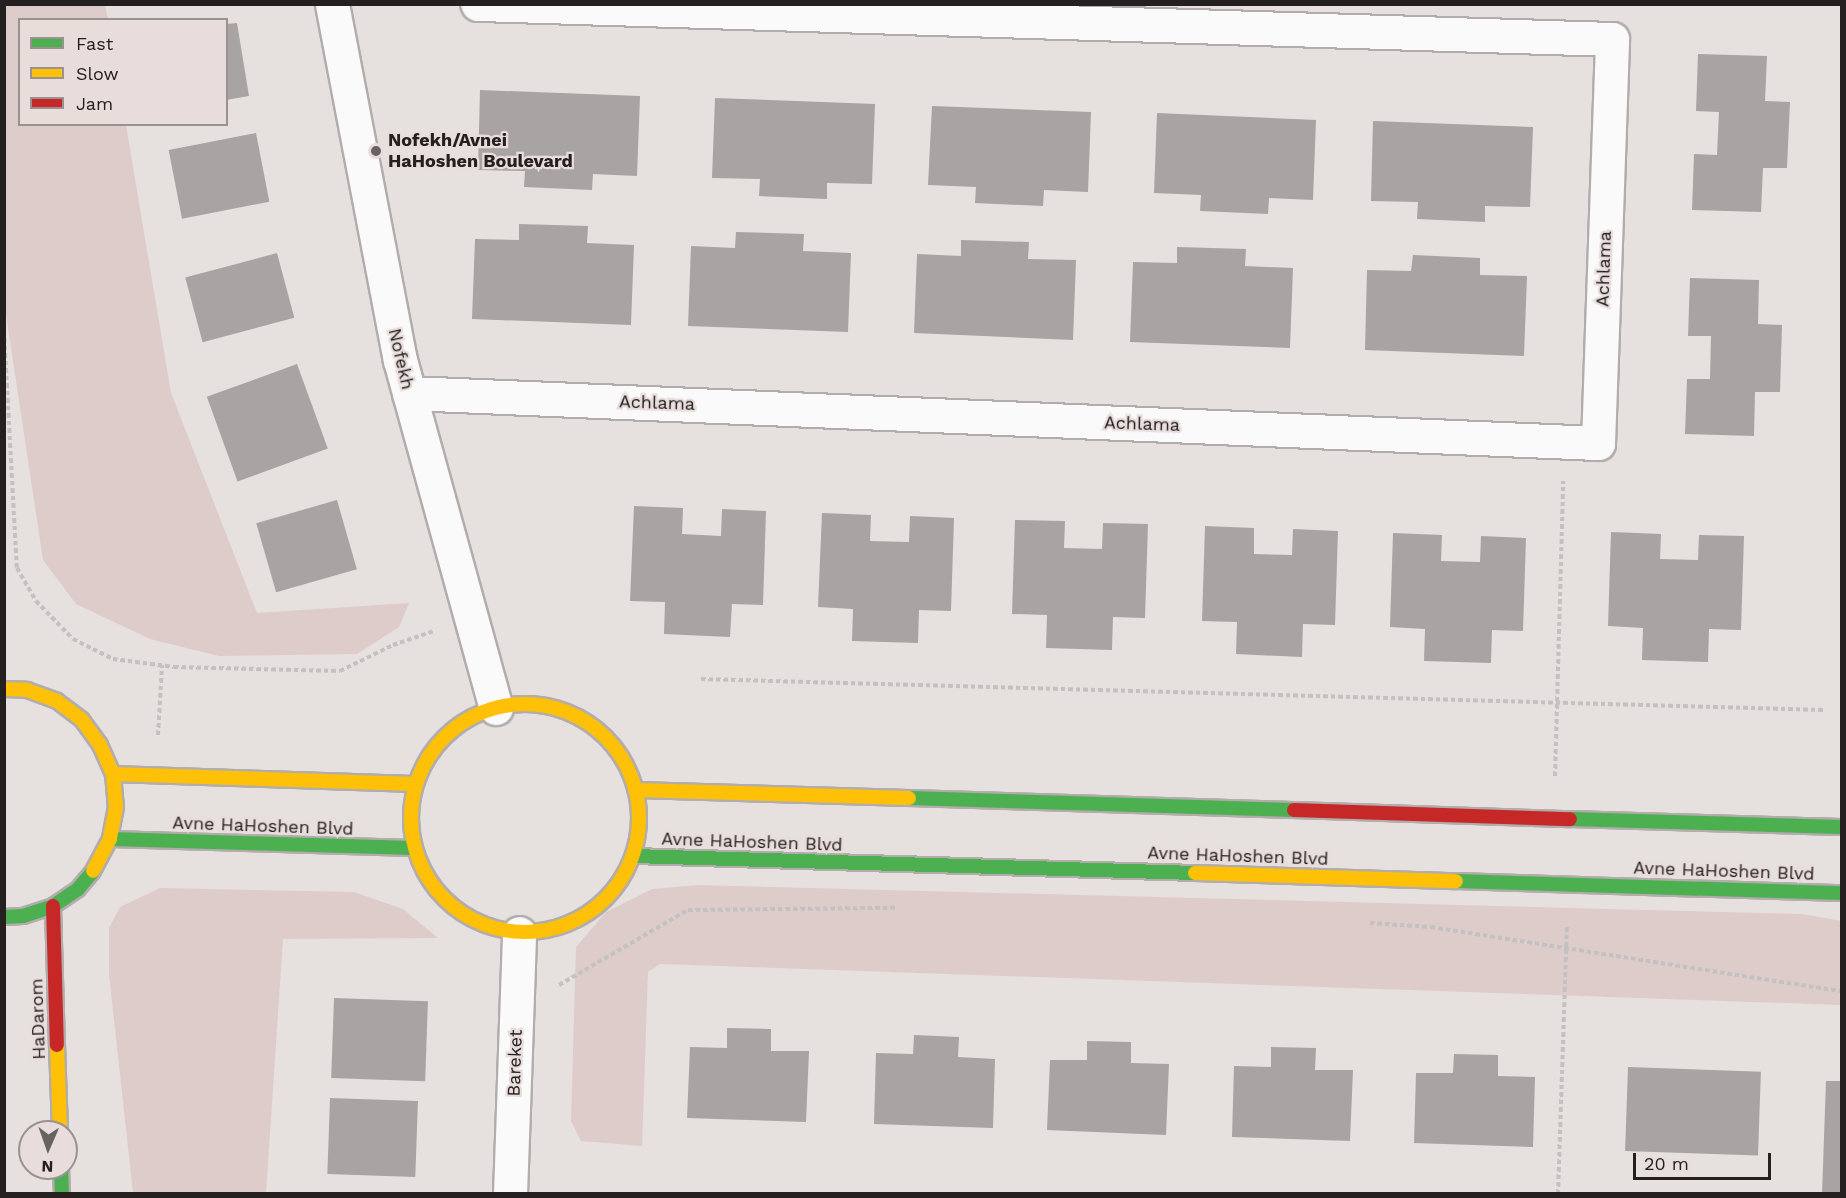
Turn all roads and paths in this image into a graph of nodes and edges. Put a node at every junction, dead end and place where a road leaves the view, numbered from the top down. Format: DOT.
graph roads {
  1 [pos="332,4"];
  2 [pos="478,4"];
  3 [pos="4,331"];
  4 [pos="409,393"];
  5 [pos="1564,441"];
  6 [pos="472,618"];
  7 [pos="701,679"];
  8 [pos="4,688"];
  9 [pos="1557,701"];
  10 [pos="496,708"];
  11 [pos="1825,710"];
  12 [pos="112,774"];
  13 [pos="415,784"];
  14 [pos="636,790"];
  15 [pos="1554,819"];
  16 [pos="1842,827"];
  17 [pos="110,839"];
  18 [pos="414,848"];
  19 [pos="633,856"];
  20 [pos="1568,884"];
  21 [pos="1842,893"];
  22 [pos="53,906"];
  23 [pos="902,908"];
  24 [pos="4,917"];
  25 [pos="1361,922"];
  26 [pos="519,933"];
  27 [pos="1566,947"];
  28 [pos="1842,991"];
  29 [pos="517,1009"];
  30 [pos="60,1120"];
  31 [pos="510,1194"];
  32 [pos="1557,1194"];
  1 -- 4 [label="street, Nofekh"];
  2 -- 5 [label="street, Achlama"];
  3 -- 6 [label="path"];
  4 -- 5 [label="street, Achlama"];
  4 -- 6 [label="street, Nofekh"];
  5 -- 9 [label="path"];
  6 -- 10 [label="street, Nofekh"];
  7 -- 9 [label="path"];
  8 -- 12 [label="street"];
  9 -- 11 [label="path"];
  9 -- 15 [label="path"];
  10 -- 13 [label="street"];
  10 -- 14 [label="street"];
  12 -- 13 [label="street"];
  12 -- 17 [label="street"];
  13 -- 18 [label="street"];
  14 -- 15 [label="street"];
  14 -- 19 [label="street"];
  15 -- 16 [label="street"];
  17 -- 18 [label="street, Avne HaHoshen Blvd"];
  17 -- 22 [label="street"];
  18 -- 26 [label="street"];
  19 -- 20 [label="street, Avne HaHoshen Blvd"];
  19 -- 26 [label="street"];
  20 -- 21 [label="street, Avne HaHoshen Blvd"];
  20 -- 27 [label="path"];
  22 -- 24 [label="street"];
  22 -- 30 [label="street, HaDarom"];
  23 -- 29 [label="path"];
  25 -- 27 [label="path"];
  26 -- 29 [label="street, Bareket"];
  27 -- 28 [label="path"];
  27 -- 32 [label="path"];
  29 -- 31 [label="street, Bareket"];
}
